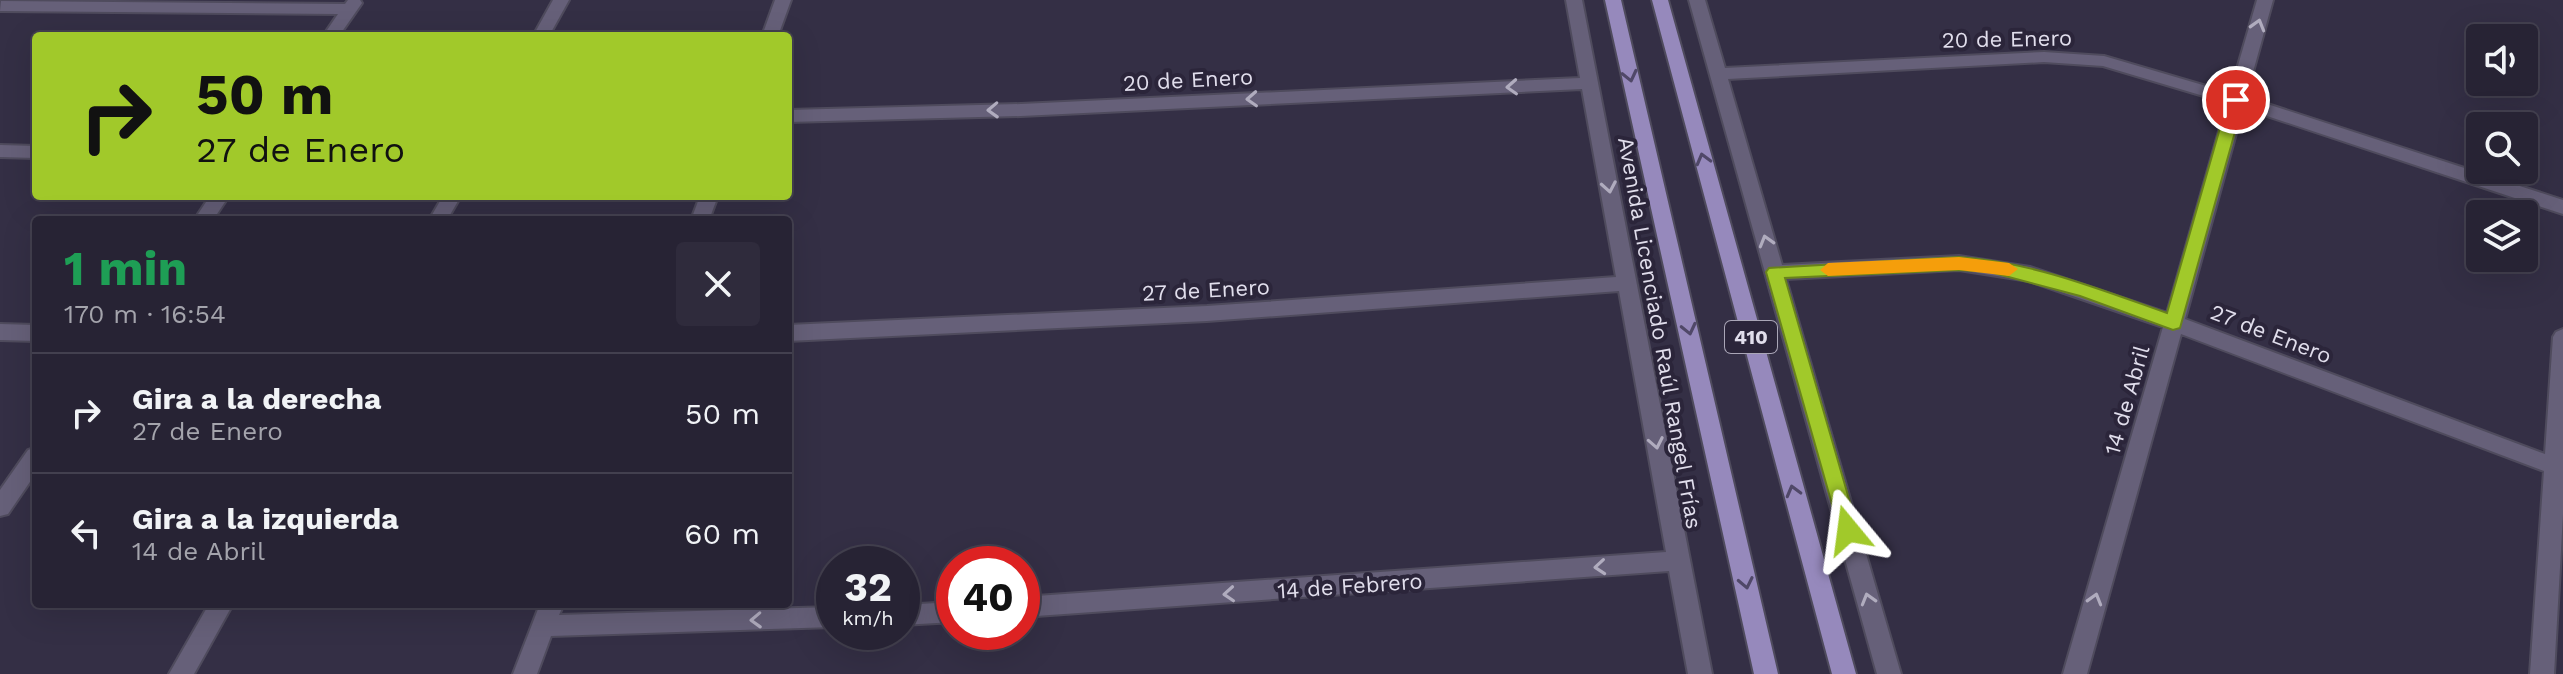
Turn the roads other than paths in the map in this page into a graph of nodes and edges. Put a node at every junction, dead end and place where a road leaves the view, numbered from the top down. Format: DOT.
graph roads {
  1 [pos="561,0"];
  2 [pos="783,0"];
  3 [pos="1574,0"];
  4 [pos="1613,0"];
  5 [pos="1660,0"];
  6 [pos="1697,0"];
  7 [pos="2265,0"];
  8 [pos="152,3"];
  9 [pos="2,5"];
  10 [pos="353,5"];
  11 [pos="334,32"];
  12 [pos="543,32"];
  13 [pos="771,32"];
  14 [pos="1718,74"];
  15 [pos="1590,83"];
  16 [pos="2236,100"];
  17 [pos="792,116"];
  18 [pos="0,151"];
  19 [pos="32,152"];
  20 [pos="2563,207"];
  21 [pos="1775,272"];
  22 [pos="1626,283"];
  23 [pos="2173,323"];
  24 [pos="0,332"];
  25 [pos="32,333"];
  26 [pos="792,333"];
  27 [pos="2563,337"];
  28 [pos="32,462"];
  29 [pos="2554,466"];
  30 [pos="0,507"];
  31 [pos="1678,561"];
  32 [pos="1040,606"];
  33 [pos="219,608"];
  34 [pos="548,615"];
  35 [pos="816,617"];
  36 [pos="181,674"];
  37 [pos="525,674"];
  38 [pos="1700,674"];
  39 [pos="1766,674"];
  40 [pos="1844,674"];
  41 [pos="1889,674"];
  42 [pos="2075,674"];
  43 [pos="2542,674"];
  1 -- 12 [label="street"];
  2 -- 13 [label="street"];
  3 -- 15 [label="street, Avenida Licenciado Raúl Rangel Frías"];
  4 -- 39 [label="main road, 410, one-way"];
  40 -- 5 [label="main road, 410, one-way"];
  6 -- 14 [label="street"];
  16 -- 7 [label="street, 14 de Abril, one-way"];
  8 -- 9 [label="street"];
  8 -- 10 [label="street"];
  10 -- 11 [label="street"];
  14 -- 16 [label="street, 20 de Enero"];
  21 -- 14 [label="street, one-way"];
  15 -- 17 [label="street, 20 de Enero, one-way"];
  15 -- 22 [label="street, Avenida Licenciado Raúl Rangel Frías, one-way"];
  16 -- 20 [label="street, 20 de Enero"];
  16 -- 23 [label="street, 14 de Abril"];
  18 -- 19 [label="street"];
  21 -- 23 [label="street, 27 de Enero"];
  41 -- 21 [label="street, one-way"];
  22 -- 26 [label="street, 27 de Enero"];
  22 -- 31 [label="street, Avenida Licenciado Raúl Rangel Frías, one-way"];
  23 -- 29 [label="street, 27 de Enero"];
  42 -- 23 [label="street, 14 de Abril, one-way"];
  24 -- 25 [label="street"];
  27 -- 29 [label="street"];
  28 -- 30 [label="street"];
  29 -- 43 [label="street"];
  31 -- 32 [label="street, 14 de Febrero, one-way"];
  31 -- 38 [label="street, Avenida Licenciado Raúl Rangel Frías"];
  33 -- 36 [label="street"];
  35 -- 34 [label="street, one-way"];
  34 -- 37 [label="street"];
}
